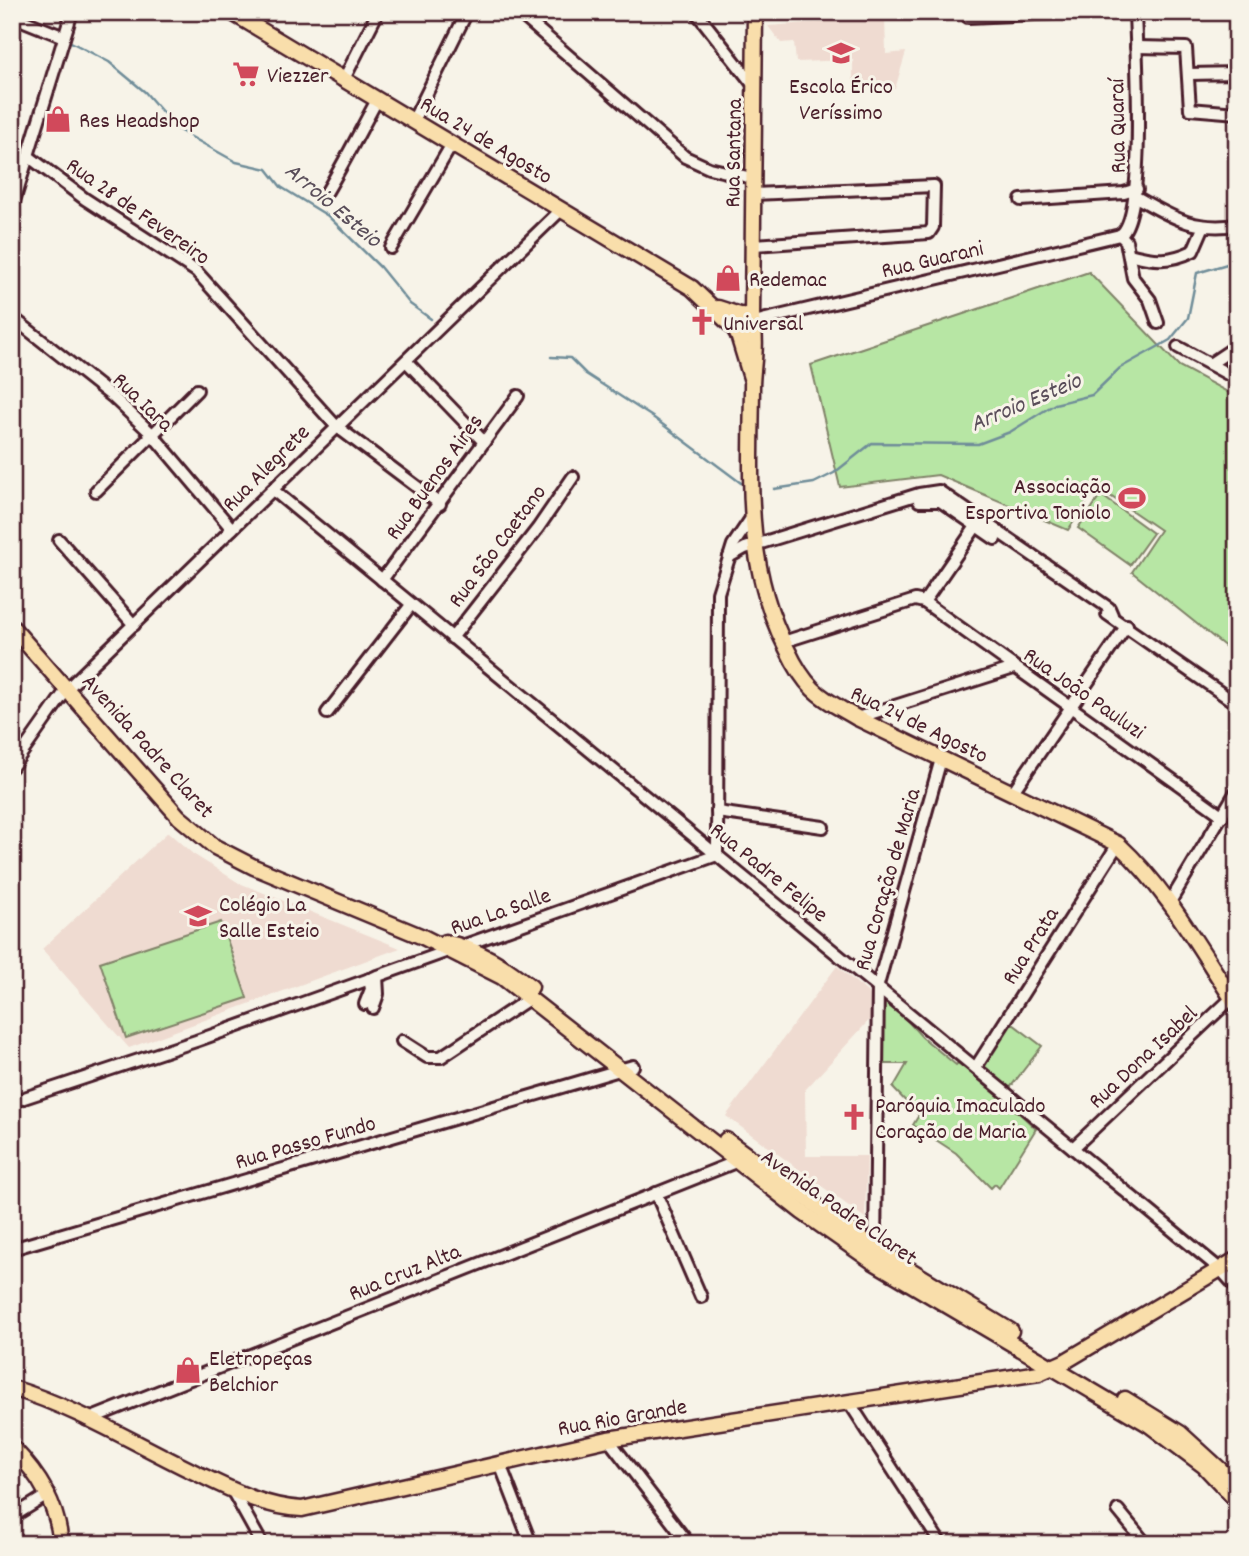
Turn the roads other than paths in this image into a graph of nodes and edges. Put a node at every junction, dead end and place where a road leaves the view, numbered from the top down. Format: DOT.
graph roads {
  1 [pos="72,12"];
  2 [pos="231,12"];
  3 [pos="378,12"];
  4 [pos="467,12"];
  5 [pos="518,12"];
  6 [pos="696,12"];
  7 [pos="755,12"];
  8 [pos="1079,12"];
  9 [pos="1135,12"];
  10 [pos="968,15"];
  11 [pos="12,16"];
  12 [pos="64,37"];
  13 [pos="1136,47"];
  14 [pos="1237,73"];
  15 [pos="1190,74"];
  16 [pos="343,81"];
  17 [pos="755,87"];
  18 [pos="377,100"];
  19 [pos="1237,113"];
  20 [pos="413,121"];
  21 [pos="452,144"];
  22 [pos="28,156"];
  23 [pos="752,177"];
  24 [pos="1137,193"];
  25 [pos="753,194"];
  26 [pos="323,198"];
  27 [pos="1021,200"];
  28 [pos="12,208"];
  29 [pos="561,210"];
  30 [pos="1237,225"];
  31 [pos="1203,228"];
  32 [pos="1120,235"];
  33 [pos="754,245"];
  34 [pos="391,248"];
  35 [pos="1129,254"];
  36 [pos="716,308"];
  37 [pos="12,317"];
  38 [pos="750,320"];
  39 [pos="1158,323"];
  40 [pos="735,331"];
  41 [pos="1237,346"];
  42 [pos="1178,347"];
  43 [pos="407,361"];
  44 [pos="1210,364"];
  45 [pos="1237,379"];
  46 [pos="752,382"];
  47 [pos="197,390"];
  48 [pos="518,396"];
  49 [pos="336,426"];
  50 [pos="152,434"];
  51 [pos="484,442"];
  52 [pos="573,477"];
  53 [pos="96,491"];
  54 [pos="273,491"];
  55 [pos="440,504"];
  56 [pos="752,517"];
  57 [pos="979,524"];
  58 [pos="232,529"];
  59 [pos="59,540"];
  60 [pos="754,546"];
  61 [pos="729,556"];
  62 [pos="382,580"];
  63 [pos="924,602"];
  64 [pos="411,605"];
  65 [pos="134,625"];
  66 [pos="1127,625"];
  67 [pos="12,627"];
  68 [pos="452,638"];
  69 [pos="783,642"];
  70 [pos="1014,668"];
  71 [pos="67,689"];
  72 [pos="1237,704"];
  73 [pos="1070,706"];
  74 [pos="327,713"];
  75 [pos="857,718"];
  76 [pos="941,759"];
  77 [pos="12,767"];
  78 [pos="1237,790"];
  79 [pos="1012,793"];
  80 [pos="717,812"];
  81 [pos="1223,816"];
  82 [pos="822,827"];
  83 [pos="1118,844"];
  84 [pos="717,855"];
  85 [pos="1170,902"];
  86 [pos="423,937"];
  87 [pos="463,946"];
  88 [pos="447,950"];
  89 [pos="373,977"];
  90 [pos="878,985"];
  91 [pos="530,998"];
  92 [pos="1235,1000"];
  93 [pos="369,1006"];
  94 [pos="402,1041"];
  95 [pos="622,1067"];
  96 [pos="976,1068"];
  97 [pos="647,1083"];
  98 [pos="12,1102"];
  99 [pos="1073,1148"];
  100 [pos="738,1161"];
  101 [pos="656,1193"];
  102 [pos="12,1249"];
  103 [pos="874,1255"];
  104 [pos="1237,1259"];
  105 [pos="1221,1270"];
  106 [pos="1237,1287"];
  107 [pos="701,1297"];
  108 [pos="1060,1365"];
  109 [pos="12,1388"];
  110 [pos="849,1402"];
  111 [pos="87,1420"];
  112 [pos="608,1439"];
  113 [pos="12,1447"];
  114 [pos="500,1464"];
  115 [pos="1237,1485"];
  116 [pos="232,1490"];
  117 [pos="49,1494"];
  118 [pos="1237,1501"];
  119 [pos="1118,1510"];
  120 [pos="12,1517"];
  121 [pos="61,1544"];
  122 [pos="262,1544"];
  123 [pos="531,1544"];
  124 [pos="689,1544"];
  125 [pos="940,1544"];
  126 [pos="1146,1544"];
  1 -- 12 [label="street"];
  2 -- 16 [label="main road, Rua 24 de Agosto"];
  3 -- 16 [label="street"];
  4 -- 20 [label="street"];
  5 -- 23 [label="street"];
  6 -- 17 [label="street"];
  7 -- 17 [label="main road, Rua Santana"];
  8 -- 10 [label="street"];
  9 -- 13 [label="street, Rua Quaraí"];
  11 -- 12 [label="street"];
  12 -- 22 [label="street"];
  13 -- 15 [label="street"];
  13 -- 24 [label="street, Rua Quaraí"];
  14 -- 15 [label="street"];
  15 -- 19 [label="street"];
  16 -- 18 [label="main road, Rua 24 de Agosto"];
  17 -- 23 [label="main road, Rua Santana"];
  18 -- 20 [label="main road, Rua 24 de Agosto"];
  18 -- 26 [label="street"];
  20 -- 21 [label="main road, Rua 24 de Agosto"];
  21 -- 29 [label="main road, Rua 24 de Agosto"];
  21 -- 34 [label="street"];
  22 -- 28 [label="street"];
  22 -- 49 [label="street, Rua 28 de Fevereiro"];
  23 -- 25 [label="main road, Rua Santana"];
  24 -- 27 [label="street"];
  24 -- 31 [label="street"];
  24 -- 32 [label="street, Rua Quaraí"];
  25 -- 33 [label="main road, Rua Santana"];
  25 -- 33 [label="street"];
  29 -- 36 [label="main road, Rua 24 de Agosto"];
  29 -- 43 [label="street, Rua Alegrete"];
  30 -- 31 [label="street"];
  31 -- 35 [label="street"];
  32 -- 35 [label="street"];
  32 -- 38 [label="street, Rua Guarani"];
  33 -- 38 [label="main road, Rua Santana"];
  35 -- 39 [label="street"];
  36 -- 38 [label="main road, Rua 24 de Agosto"];
  36 -- 40 [label="main road, Rua 24 de Agosto"];
  37 -- 50 [label="street, Rua Iara"];
  38 -- 40 [label="main road"];
  38 -- 40 [label="main road"];
  38 -- 46 [label="main road, Rua 24 de Agosto"];
  40 -- 46 [label="main road, Rua 24 de Agosto"];
  41 -- 44 [label="street"];
  42 -- 44 [label="street"];
  43 -- 49 [label="street, Rua Alegrete"];
  43 -- 51 [label="street"];
  44 -- 45 [label="street"];
  46 -- 56 [label="main road, Rua 24 de Agosto"];
  47 -- 50 [label="street"];
  48 -- 51 [label="street, Rua Buenos Aires"];
  49 -- 54 [label="street, Rua Alegrete"];
  49 -- 55 [label="street, Rua 28 de Fevereiro"];
  50 -- 53 [label="street"];
  50 -- 58 [label="street, Rua Iara"];
  51 -- 55 [label="street, Rua Buenos Aires"];
  52 -- 68 [label="street, Rua São Caetano"];
  54 -- 58 [label="street, Rua Alegrete"];
  54 -- 62 [label="street, Rua Padre Felipe"];
  55 -- 62 [label="street, Rua Buenos Aires"];
  56 -- 60 [label="main road, Rua 24 de Agosto"];
  56 -- 61 [label="street"];
  57 -- 60 [label="street"];
  57 -- 63 [label="street"];
  57 -- 66 [label="street"];
  58 -- 65 [label="street, Rua Alegrete"];
  59 -- 65 [label="street"];
  60 -- 61 [label="street"];
  60 -- 69 [label="main road, Rua 24 de Agosto"];
  61 -- 80 [label="street"];
  62 -- 64 [label="street, Rua Padre Felipe"];
  63 -- 69 [label="street"];
  63 -- 70 [label="street, Rua João Pauluzi"];
  64 -- 68 [label="street, Rua Padre Felipe"];
  64 -- 74 [label="street"];
  65 -- 71 [label="street, Rua Alegrete"];
  66 -- 72 [label="street"];
  66 -- 73 [label="street"];
  67 -- 71 [label="main road, Avenida Padre Claret"];
  68 -- 84 [label="street, Rua Padre Felipe"];
  69 -- 75 [label="main road, Rua 24 de Agosto"];
  70 -- 73 [label="street, Rua João Pauluzi"];
  70 -- 75 [label="street"];
  71 -- 77 [label="street, Rua Alegrete"];
  71 -- 86 [label="main road, Avenida Padre Claret"];
  73 -- 79 [label="street"];
  73 -- 81 [label="street, Rua João Pauluzi"];
  75 -- 76 [label="main road, Rua 24 de Agosto"];
  76 -- 79 [label="main road, Rua 24 de Agosto"];
  76 -- 90 [label="street, Rua Coração de Maria"];
  78 -- 81 [label="street"];
  79 -- 83 [label="main road, Rua 24 de Agosto"];
  80 -- 82 [label="street"];
  80 -- 84 [label="street"];
  81 -- 85 [label="street"];
  83 -- 85 [label="main road, Rua 24 de Agosto"];
  83 -- 96 [label="street, Rua Prata"];
  84 -- 87 [label="street, Rua La Salle"];
  84 -- 90 [label="street, Rua Padre Felipe"];
  85 -- 92 [label="main road, Rua 24 de Agosto"];
  86 -- 87 [label="main road, Avenida Padre Claret"];
  86 -- 88 [label="main road, Avenida Padre Claret"];
  87 -- 88 [label="street, Rua La Salle"];
  87 -- 95 [label="main road, Avenida Padre Claret"];
  88 -- 89 [label="street, Rua La Salle"];
  88 -- 91 [label="main road, Avenida Padre Claret"];
  89 -- 93 [label="street"];
  89 -- 98 [label="street, Rua La Salle"];
  90 -- 96 [label="street, Rua Padre Felipe"];
  90 -- 103 [label="street, Rua Coração de Maria"];
  91 -- 94 [label="street"];
  91 -- 95 [label="main road, Avenida Padre Claret"];
  92 -- 99 [label="street, Rua Dona Isabel"];
  95 -- 97 [label="main road, Avenida Padre Claret"];
  95 -- 102 [label="street, Rua Passo Fundo"];
  96 -- 99 [label="street, Rua Padre Felipe"];
  97 -- 100 [label="main road, Avenida Padre Claret"];
  97 -- 103 [label="main road, Avenida Padre Claret"];
  99 -- 105 [label="street, Rua Padre Felipe"];
  100 -- 101 [label="street, Rua Cruz Alta"];
  100 -- 103 [label="main road, Avenida Padre Claret"];
  101 -- 107 [label="street"];
  101 -- 111 [label="street, Rua Cruz Alta"];
  103 -- 108 [label="main road, Avenida Padre Claret"];
  104 -- 105 [label="main road, Rua Rio Grande"];
  105 -- 106 [label="street, Rua Padre Felipe"];
  105 -- 108 [label="main road, Rua Rio Grande"];
  108 -- 110 [label="main road, Rua Rio Grande"];
  108 -- 115 [label="main road, Avenida Padre Claret"];
  108 -- 118 [label="main road, Avenida Padre Claret"];
  109 -- 111 [label="main road, Rua Rio Grande"];
  110 -- 112 [label="main road, Rua Rio Grande"];
  110 -- 125 [label="street"];
  111 -- 116 [label="main road, Rua Rio Grande"];
  112 -- 114 [label="main road, Rua Rio Grande"];
  112 -- 124 [label="street"];
  113 -- 117 [label="main road"];
  114 -- 116 [label="main road, Rua Rio Grande"];
  114 -- 123 [label="street"];
  116 -- 122 [label="street"];
  117 -- 120 [label="street"];
  117 -- 121 [label="main road"];
  119 -- 126 [label="street"];
}
